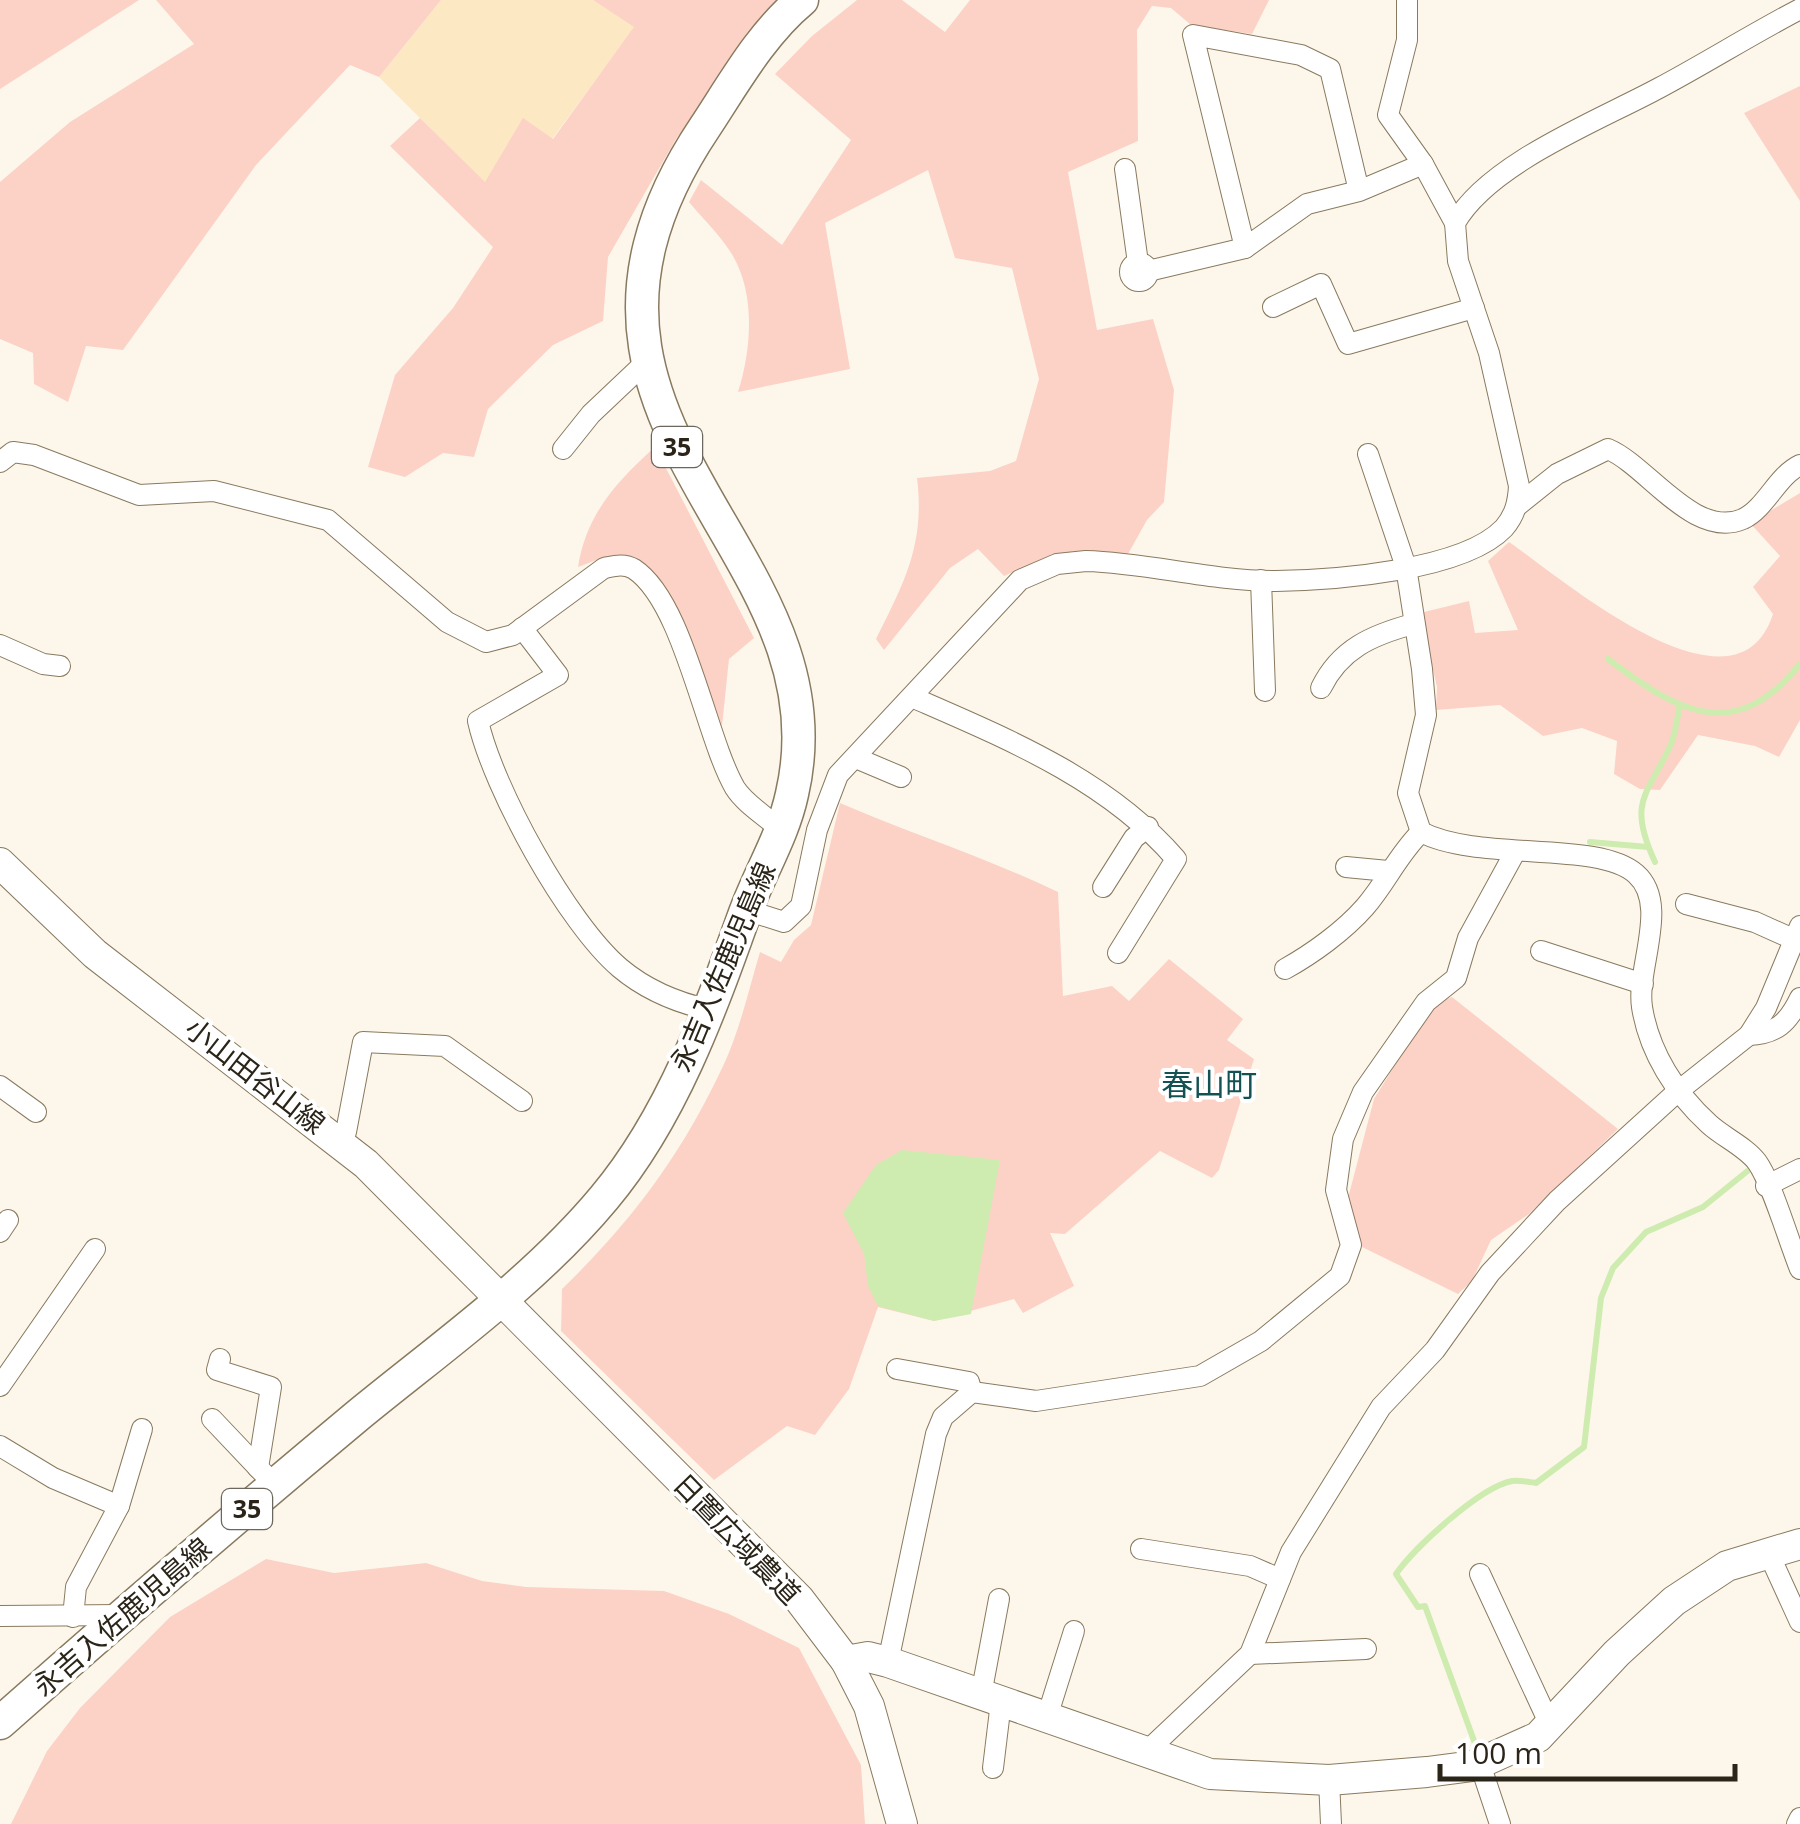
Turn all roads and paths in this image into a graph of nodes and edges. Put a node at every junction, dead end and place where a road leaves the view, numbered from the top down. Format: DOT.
graph roads {
  1 [pos="802,0"];
  2 [pos="1407,0"];
  3 [pos="1800,9"];
  4 [pos="1423,164"];
  5 [pos="1124,169"];
  6 [pos="1359,191"];
  7 [pos="1455,223"];
  8 [pos="1245,248"];
  9 [pos="1273,307"];
  10 [pos="1474,308"];
  11 [pos="646,362"];
  12 [pos="563,450"];
  13 [pos="1368,454"];
  14 [pos="0,462"];
  15 [pos="1800,465"];
  16 [pos="1518,506"];
  17 [pos="1406,567"];
  18 [pos="1261,580"];
  19 [pos="1413,624"];
  20 [pos="522,628"];
  21 [pos="0,646"];
  22 [pos="60,666"];
  23 [pos="1321,688"];
  24 [pos="1265,691"];
  25 [pos="914,698"];
  26 [pos="856,758"];
  27 [pos="901,777"];
  28 [pos="1148,827"];
  29 [pos="782,830"];
  30 [pos="1421,832"];
  31 [pos="1514,854"];
  32 [pos="0,863"];
  33 [pos="1346,867"];
  34 [pos="1388,871"];
  35 [pos="1104,887"];
  36 [pos="1686,904"];
  37 [pos="746,910"];
  38 [pos="1796,933"];
  39 [pos="1541,951"];
  40 [pos="1118,953"];
  41 [pos="1285,968"];
  42 [pos="1642,984"];
  43 [pos="1800,998"];
  44 [pos="710,1010"];
  45 [pos="1748,1035"];
  46 [pos="0,1086"];
  47 [pos="1678,1092"];
  48 [pos="522,1101"];
  49 [pos="36,1112"];
  50 [pos="333,1137"];
  51 [pos="1800,1169"];
  52 [pos="1766,1186"];
  53 [pos="1793,1233"];
  54 [pos="94,1249"];
  55 [pos="1800,1269"];
  56 [pos="499,1301"];
  57 [pos="220,1358"];
  58 [pos="897,1369"];
  59 [pos="0,1386"];
  60 [pos="972,1392"];
  61 [pos="212,1418"];
  62 [pos="142,1429"];
  63 [pos="0,1446"];
  64 [pos="266,1476"];
  65 [pos="119,1506"];
  66 [pos="1800,1544"];
  67 [pos="1140,1550"];
  68 [pos="1768,1552"];
  69 [pos="1480,1574"];
  70 [pos="1280,1580"];
  71 [pos="999,1599"];
  72 [pos="122,1615"];
  73 [pos="0,1616"];
  74 [pos="73,1617"];
  75 [pos="1800,1622"];
  76 [pos="1074,1631"];
  77 [pos="1366,1649"];
  78 [pos="1250,1654"];
  79 [pos="846,1662"];
  80 [pos="888,1662"];
  81 [pos="991,1699"];
  82 [pos="1046,1718"];
  83 [pos="0,1723"];
  84 [pos="1551,1727"];
  85 [pos="1144,1753"];
  86 [pos="1480,1764"];
  87 [pos="994,1768"];
  88 [pos="1329,1780"];
  89 [pos="902,1824"];
  90 [pos="1331,1824"];
  91 [pos="1500,1824"];
  1 -- 11 [label="main road, 永吉入佐鹿児島線 / 35"];
  2 -- 4 [label="street"];
  3 -- 7 [label="street"];
  4 -- 6 [label="street"];
  4 -- 7 [label="street"];
  5 -- 8 [label="street"];
  6 -- 8 [label="street"];
  6 -- 8 [label="street"];
  7 -- 10 [label="street"];
  9 -- 10 [label="street"];
  10 -- 16 [label="street"];
  11 -- 12 [label="street"];
  11 -- 29 [label="main road, 永吉入佐鹿児島線 / 35"];
  13 -- 17 [label="street"];
  14 -- 20 [label="street"];
  15 -- 16 [label="street"];
  16 -- 17 [label="street"];
  17 -- 18 [label="street"];
  17 -- 19 [label="street"];
  18 -- 24 [label="street"];
  18 -- 25 [label="street"];
  19 -- 23 [label="street"];
  19 -- 30 [label="street"];
  20 -- 29 [label="street"];
  20 -- 44 [label="street"];
  21 -- 22 [label="street"];
  25 -- 26 [label="street"];
  25 -- 28 [label="street"];
  26 -- 27 [label="street"];
  26 -- 37 [label="street"];
  28 -- 35 [label="street"];
  28 -- 40 [label="street"];
  29 -- 37 [label="main road, 永吉入佐鹿児島線 / 35"];
  30 -- 31 [label="street"];
  30 -- 34 [label="street"];
  31 -- 42 [label="street"];
  31 -- 60 [label="street"];
  32 -- 50 [label="street, 小山田谷山線"];
  33 -- 34 [label="street"];
  34 -- 41 [label="street"];
  36 -- 38 [label="street"];
  37 -- 44 [label="main road, 永吉入佐鹿児島線 / 35"];
  38 -- 45 [label="street"];
  39 -- 42 [label="street"];
  42 -- 47 [label="street"];
  43 -- 45 [label="street"];
  44 -- 56 [label="main road, 永吉入佐鹿児島線 / 35"];
  45 -- 47 [label="street"];
  46 -- 49 [label="street"];
  47 -- 52 [label="street"];
  47 -- 70 [label="street"];
  48 -- 50 [label="street"];
  50 -- 56 [label="street, 小山田谷山線"];
  51 -- 52 [label="street"];
  52 -- 53 [label="street"];
  53 -- 55 [label="street"];
  54 -- 59 [label="street"];
  56 -- 64 [label="main road, 永吉入佐鹿児島線 / 35"];
  56 -- 79 [label="street, 日置広域農道"];
  57 -- 64 [label="street"];
  58 -- 60 [label="street"];
  60 -- 80 [label="street"];
  61 -- 64 [label="street"];
  62 -- 65 [label="street"];
  63 -- 65 [label="street"];
  64 -- 72 [label="main road, 永吉入佐鹿児島線 / 35"];
  65 -- 74 [label="street"];
  66 -- 68 [label="street"];
  67 -- 70 [label="street"];
  68 -- 75 [label="street"];
  68 -- 84 [label="street"];
  69 -- 84 [label="street"];
  70 -- 78 [label="street"];
  71 -- 81 [label="street"];
  72 -- 74 [label="street"];
  72 -- 83 [label="main road, 永吉入佐鹿児島線 / 35"];
  73 -- 74 [label="street"];
  76 -- 82 [label="street"];
  77 -- 78 [label="street"];
  78 -- 85 [label="street"];
  79 -- 80 [label="street"];
  79 -- 89 [label="street, 日置広域農道"];
  80 -- 81 [label="street"];
  81 -- 82 [label="street"];
  81 -- 87 [label="street"];
  82 -- 85 [label="street"];
  84 -- 86 [label="street"];
  85 -- 88 [label="street"];
  86 -- 88 [label="street"];
  86 -- 91 [label="street"];
  88 -- 90 [label="street"];
}
